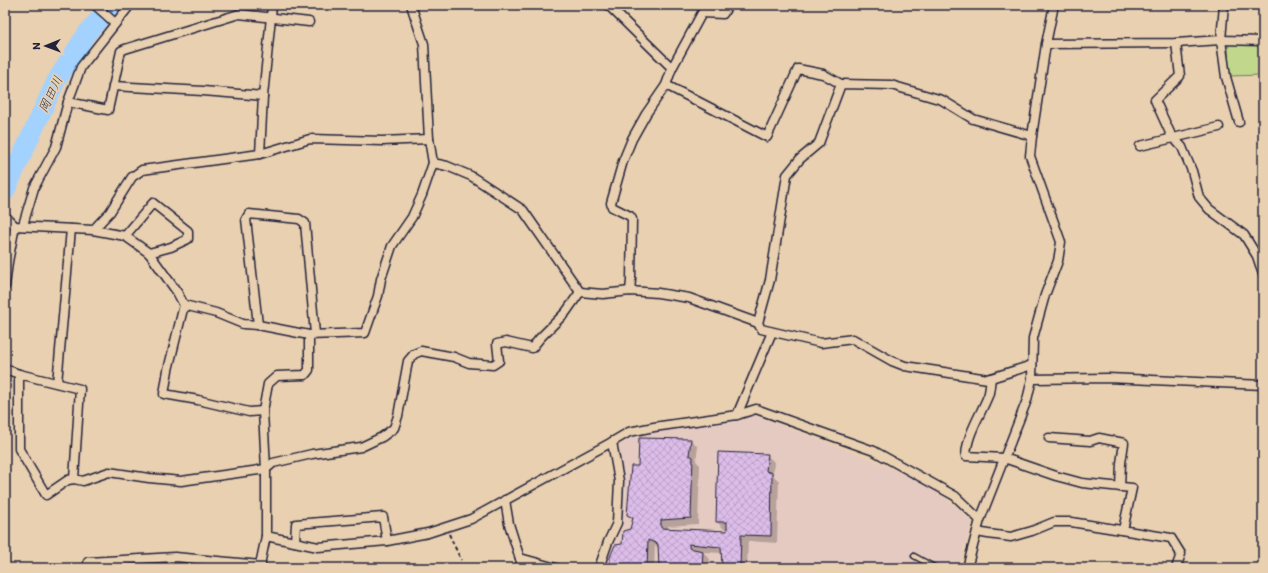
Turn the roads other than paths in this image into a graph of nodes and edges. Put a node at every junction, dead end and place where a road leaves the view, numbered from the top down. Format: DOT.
graph roads {
  1 [pos="95,5"];
  2 [pos="130,5"];
  3 [pos="272,5"];
  4 [pos="411,5"];
  5 [pos="608,5"];
  6 [pos="728,5"];
  7 [pos="1054,5"];
  8 [pos="1224,5"];
  9 [pos="271,17"];
  10 [pos="309,22"];
  11 [pos="114,23"];
  12 [pos="1221,40"];
  13 [pos="1263,41"];
  14 [pos="1176,43"];
  15 [pos="1046,44"];
  16 [pos="672,68"];
  17 [pos="841,84"];
  18 [pos="666,85"];
  19 [pos="113,86"];
  20 [pos="263,96"];
  21 [pos="68,102"];
  22 [pos="1239,122"];
  23 [pos="1219,127"];
  24 [pos="1032,136"];
  25 [pos="1174,138"];
  26 [pos="429,139"];
  27 [pos="1140,146"];
  28 [pos="260,154"];
  29 [pos="432,163"];
  30 [pos="6,217"];
  31 [pos="19,226"];
  32 [pos="71,229"];
  33 [pos="92,230"];
  34 [pos="125,236"];
  35 [pos="150,254"];
  36 [pos="1263,274"];
  37 [pos="5,286"];
  38 [pos="580,292"];
  39 [pos="630,292"];
  40 [pos="184,305"];
  41 [pos="758,323"];
  42 [pos="258,325"];
  43 [pos="772,332"];
  44 [pos="312,335"];
  45 [pos="1032,365"];
  46 [pos="5,369"];
  47 [pos="19,374"];
  48 [pos="991,378"];
  49 [pos="1032,379"];
  50 [pos="57,383"];
  51 [pos="1263,385"];
  52 [pos="263,411"];
  53 [pos="737,415"];
  54 [pos="1049,438"];
  55 [pos="612,442"];
  56 [pos="1004,458"];
  57 [pos="266,469"];
  58 [pos="74,479"];
  59 [pos="1120,487"];
  60 [pos="505,500"];
  61 [pos="980,520"];
  62 [pos="1123,530"];
  63 [pos="977,532"];
  64 [pos="266,536"];
  65 [pos="387,541"];
  66 [pos="295,542"];
  67 [pos="914,556"];
  68 [pos="520,558"];
  69 [pos="88,562"];
  70 [pos="261,567"];
  71 [pos="524,568"];
  72 [pos="556,568"];
  73 [pos="599,568"];
  74 [pos="936,568"];
  75 [pos="967,568"];
  76 [pos="1176,568"];
  1 -- 11 [label="street"];
  2 -- 11 [label="street"];
  3 -- 9 [label="street"];
  4 -- 26 [label="street"];
  5 -- 16 [label="street"];
  6 -- 16 [label="street"];
  7 -- 15 [label="street"];
  8 -- 12 [label="street"];
  9 -- 10 [label="street"];
  9 -- 19 [label="street"];
  9 -- 20 [label="street"];
  11 -- 21 [label="street"];
  12 -- 13 [label="street"];
  12 -- 14 [label="street"];
  12 -- 22 [label="street"];
  14 -- 15 [label="street"];
  14 -- 25 [label="street"];
  15 -- 24 [label="street"];
  16 -- 18 [label="street"];
  17 -- 18 [label="street"];
  17 -- 24 [label="street"];
  17 -- 41 [label="street"];
  18 -- 39 [label="street"];
  19 -- 20 [label="street"];
  19 -- 21 [label="street"];
  20 -- 28 [label="street"];
  21 -- 31 [label="street"];
  23 -- 25 [label="street"];
  24 -- 45 [label="street"];
  25 -- 27 [label="street"];
  25 -- 36 [label="street"];
  26 -- 28 [label="street"];
  26 -- 29 [label="street"];
  28 -- 33 [label="street"];
  29 -- 38 [label="street"];
  29 -- 44 [label="street"];
  30 -- 31 [label="street"];
  31 -- 32 [label="street"];
  31 -- 37 [label="street"];
  32 -- 33 [label="street"];
  32 -- 50 [label="street"];
  33 -- 34 [label="street"];
  34 -- 35 [label="street"];
  34 -- 35 [label="street"];
  35 -- 40 [label="street"];
  38 -- 39 [label="street"];
  38 -- 57 [label="street"];
  39 -- 41 [label="street"];
  40 -- 42 [label="street"];
  40 -- 52 [label="street"];
  41 -- 43 [label="street"];
  42 -- 44 [label="street"];
  42 -- 44 [label="street"];
  43 -- 48 [label="street"];
  43 -- 53 [label="street"];
  44 -- 52 [label="street"];
  45 -- 48 [label="street"];
  45 -- 49 [label="street"];
  46 -- 47 [label="street"];
  47 -- 50 [label="street"];
  47 -- 58 [label="street"];
  48 -- 56 [label="street"];
  49 -- 51 [label="street"];
  49 -- 56 [label="street"];
  50 -- 58 [label="street"];
  52 -- 57 [label="street"];
  53 -- 55 [label="street"];
  53 -- 61 [label="street"];
  54 -- 59 [label="street"];
  55 -- 60 [label="street"];
  55 -- 73 [label="street"];
  56 -- 59 [label="street"];
  56 -- 61 [label="street"];
  57 -- 58 [label="street"];
  57 -- 64 [label="street"];
  59 -- 62 [label="street"];
  60 -- 65 [label="street"];
  60 -- 68 [label="street"];
  61 -- 63 [label="street"];
  62 -- 63 [label="street"];
  62 -- 76 [label="street"];
  63 -- 75 [label="street"];
  64 -- 66 [label="street"];
  64 -- 70 [label="street"];
  65 -- 66 [label="street"];
  65 -- 66 [label="street"];
  67 -- 74 [label="lane"];
  68 -- 71 [label="street"];
  68 -- 72 [label="street"];
  69 -- 70 [label="street"];
}
